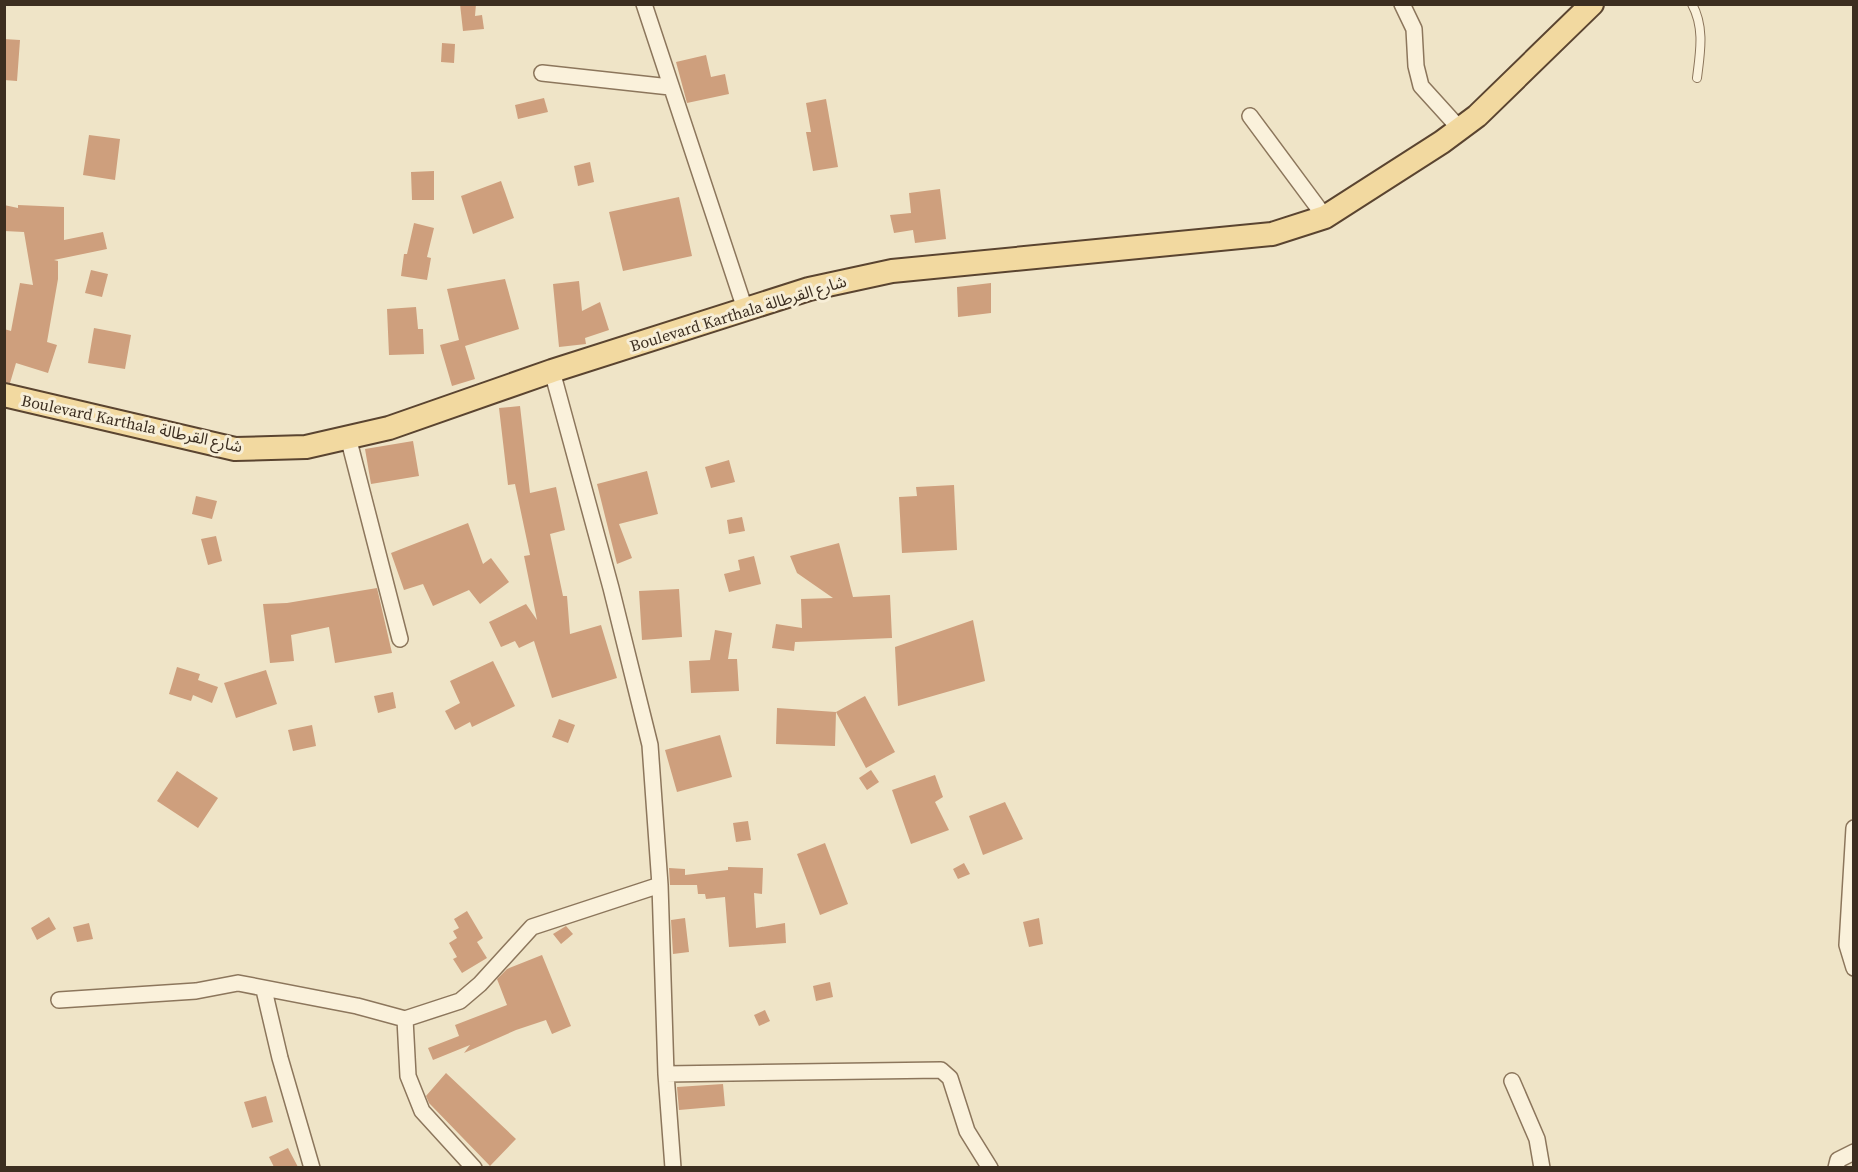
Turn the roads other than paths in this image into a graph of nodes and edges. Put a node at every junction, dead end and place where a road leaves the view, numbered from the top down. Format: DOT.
graph roads {
  1 [pos="644,4"];
  2 [pos="1402,4"];
  3 [pos="1592,4"];
  4 [pos="1692,4"];
  5 [pos="542,73"];
  6 [pos="1697,78"];
  7 [pos="670,87"];
  8 [pos="1250,116"];
  9 [pos="1460,129"];
  10 [pos="1325,217"];
  11 [pos="746,309"];
  12 [pos="552,371"];
  13 [pos="4,395"];
  14 [pos="348,438"];
  15 [pos="400,639"];
  16 [pos="1854,828"];
  17 [pos="660,885"];
  18 [pos="1854,968"];
  19 [pos="264,990"];
  20 [pos="59,1000"];
  21 [pos="405,1019"];
  22 [pos="666,1074"];
  23 [pos="1512,1081"];
  24 [pos="1854,1152"];
  25 [pos="312,1167"];
  26 [pos="474,1167"];
  27 [pos="673,1167"];
  28 [pos="990,1167"];
  29 [pos="1542,1167"];
  30 [pos="1836,1167"];
  1 -- 7 [label="street"];
  2 -- 9 [label="street"];
  3 -- 9 [label="main road, Boulevard Karthala شارع القرطالة"];
  4 -- 6 [label="lane"];
  5 -- 7 [label="street"];
  7 -- 11 [label="street"];
  8 -- 10 [label="street"];
  9 -- 10 [label="main road, Boulevard Karthala شارع القرطالة"];
  10 -- 11 [label="main road, Boulevard Karthala شارع القرطالة"];
  11 -- 12 [label="main road, Boulevard Karthala شارع القرطالة"];
  12 -- 14 [label="main road, Boulevard Karthala شارع القرطالة"];
  12 -- 17 [label="street"];
  13 -- 14 [label="main road, Boulevard Karthala شارع القرطالة"];
  14 -- 15 [label="street"];
  16 -- 18 [label="street"];
  17 -- 21 [label="street"];
  17 -- 22 [label="street"];
  19 -- 20 [label="street"];
  19 -- 21 [label="street"];
  19 -- 25 [label="street"];
  21 -- 26 [label="street"];
  22 -- 27 [label="street"];
  22 -- 28 [label="street"];
  23 -- 29 [label="street"];
  24 -- 30 [label="street"];
}
